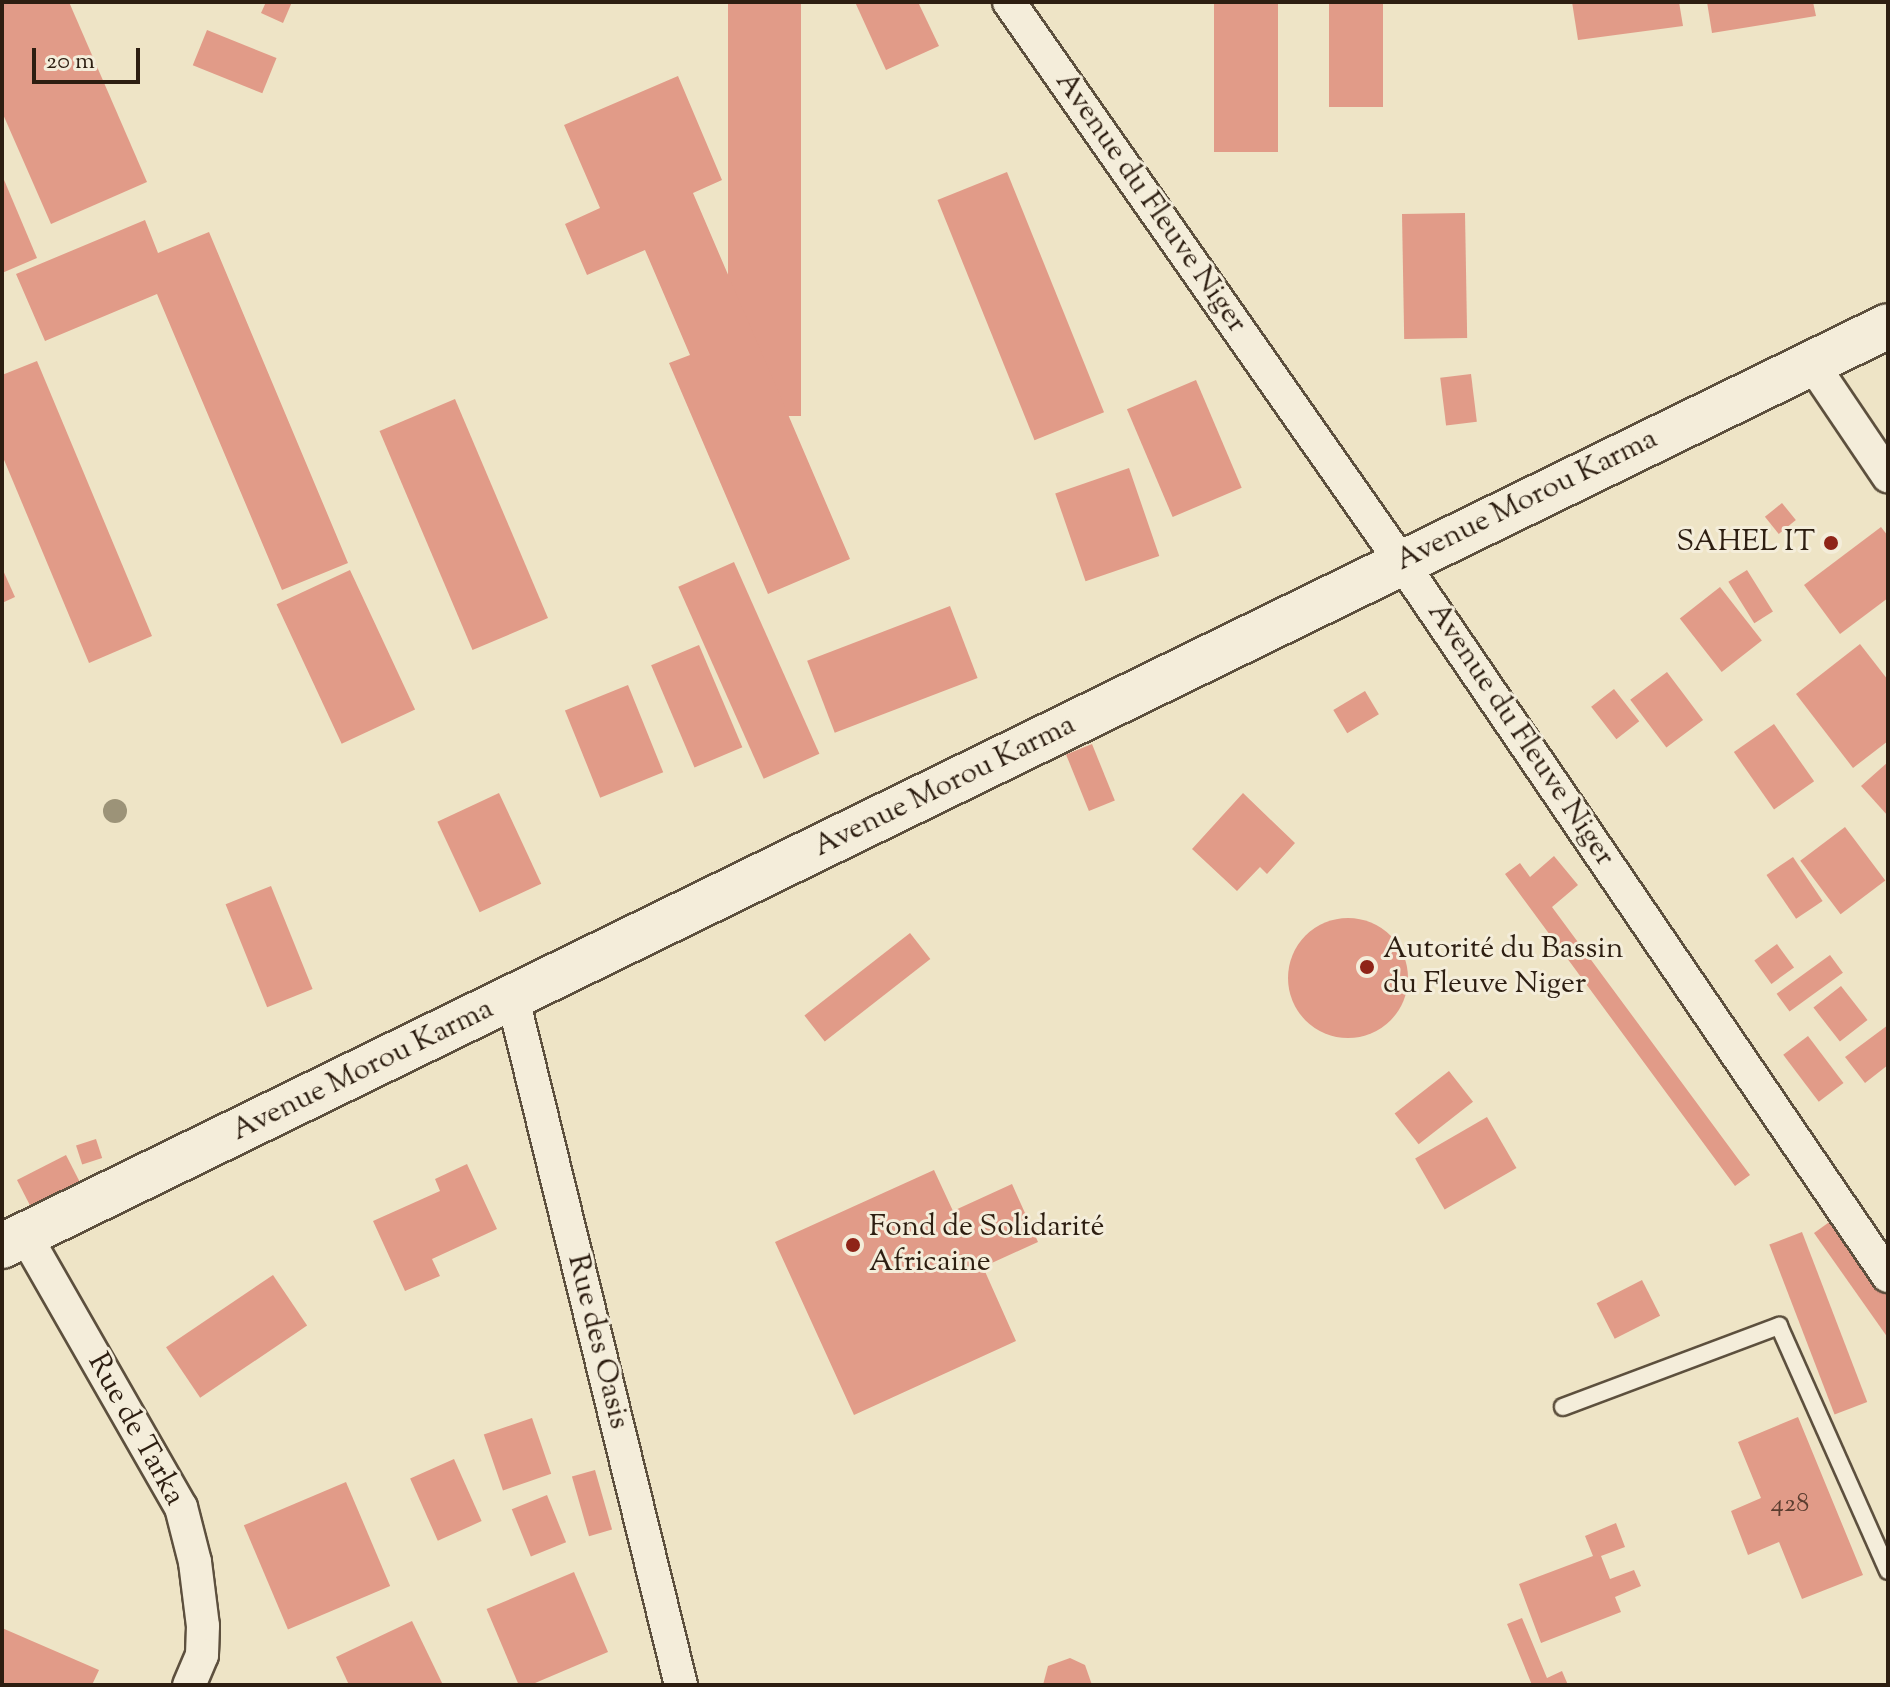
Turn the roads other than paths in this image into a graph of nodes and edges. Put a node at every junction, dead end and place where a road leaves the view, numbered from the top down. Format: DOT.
graph roads {
  1 [pos="1009,2"];
  2 [pos="1888,326"];
  3 [pos="1811,362"];
  4 [pos="1888,476"];
  5 [pos="1402,563"];
  6 [pos="513,999"];
  7 [pos="14,1241"];
  8 [pos="1888,1276"];
  9 [pos="1563,1407"];
  10 [pos="1888,1571"];
  11 [pos="189,1685"];
  12 [pos="681,1685"];
  1 -- 5 [label="street, Avenue du Fleuve Niger"];
  2 -- 3 [label="street, Avenue Morou Karma"];
  3 -- 4 [label="street"];
  3 -- 5 [label="street, Avenue Morou Karma"];
  5 -- 6 [label="street, Avenue Morou Karma"];
  5 -- 8 [label="street, Avenue du Fleuve Niger"];
  6 -- 7 [label="street, Avenue Morou Karma"];
  6 -- 12 [label="street, Rue des Oasis"];
  7 -- 11 [label="street, Rue de Tarka"];
  9 -- 10 [label="lane"];
}
